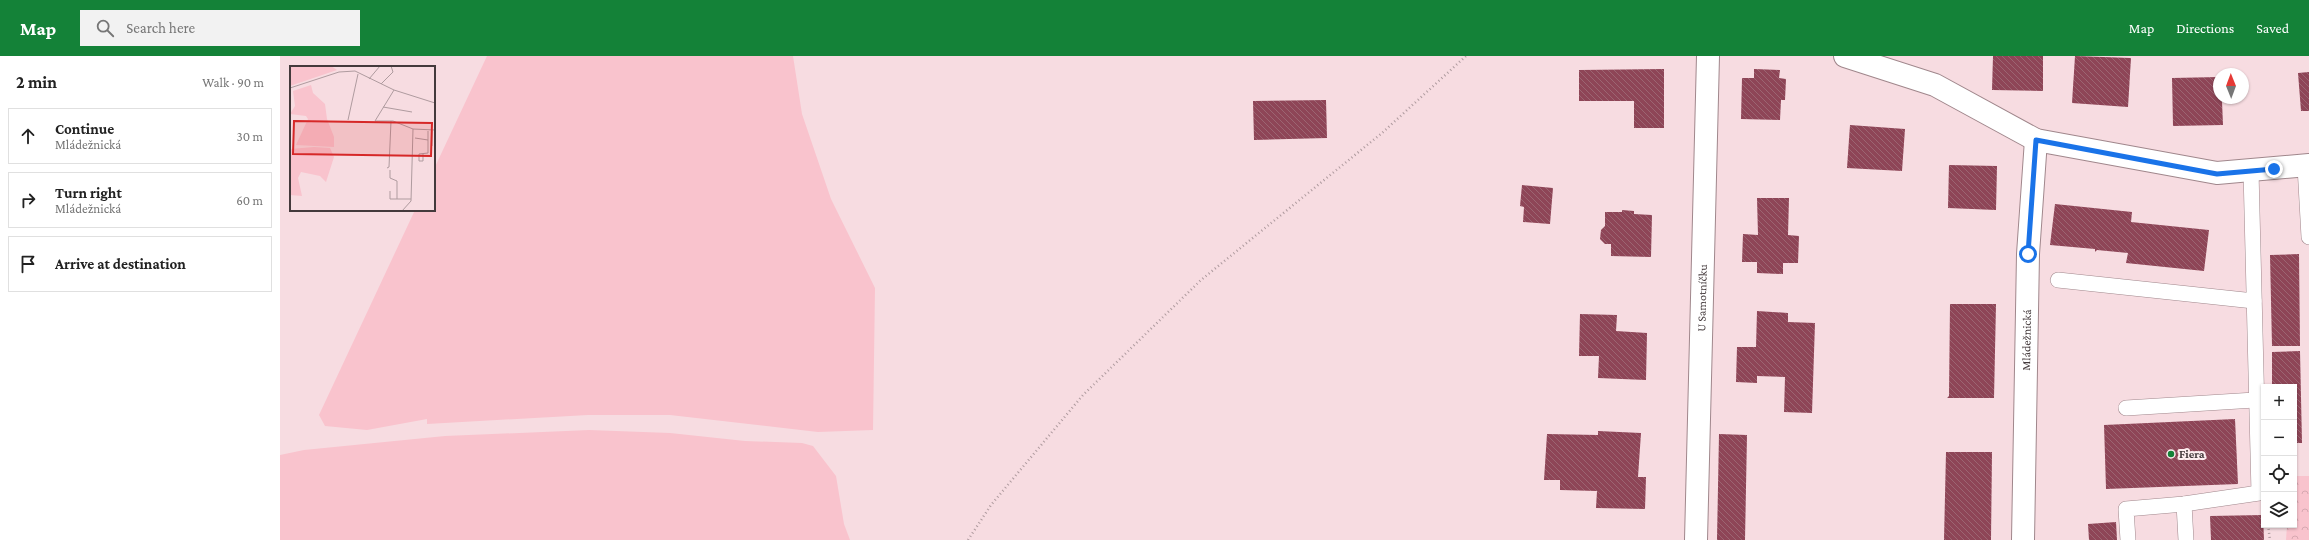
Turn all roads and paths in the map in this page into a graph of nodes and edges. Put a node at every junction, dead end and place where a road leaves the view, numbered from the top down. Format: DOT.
graph roads {
  1 [pos="1466,56"];
  2 [pos="1708,56"];
  3 [pos="1845,56"];
  4 [pos="2036,140"];
  5 [pos="2307,166"];
  6 [pos="2251,170"];
  7 [pos="2309,237"];
  8 [pos="2058,280"];
  9 [pos="2254,301"];
  10 [pos="2255,400"];
  11 [pos="2126,408"];
  12 [pos="2184,504"];
  13 [pos="2268,528"];
  14 [pos="968,540"];
  15 [pos="1696,540"];
  16 [pos="2023,540"];
  17 [pos="2128,540"];
  18 [pos="2186,540"];
  19 [pos="2270,540"];
  1 -- 14 [label="path"];
  2 -- 15 [label="street, U Samotníčku"];
  3 -- 4 [label="street"];
  4 -- 6 [label="street"];
  4 -- 16 [label="street, Mládežnická"];
  5 -- 6 [label="street"];
  5 -- 7 [label="lane"];
  6 -- 9 [label="lane"];
  8 -- 9 [label="lane"];
  9 -- 10 [label="lane"];
  10 -- 11 [label="lane"];
  10 -- 12 [label="lane"];
  12 -- 17 [label="lane"];
  12 -- 18 [label="lane"];
  13 -- 19 [label="path"];
}
